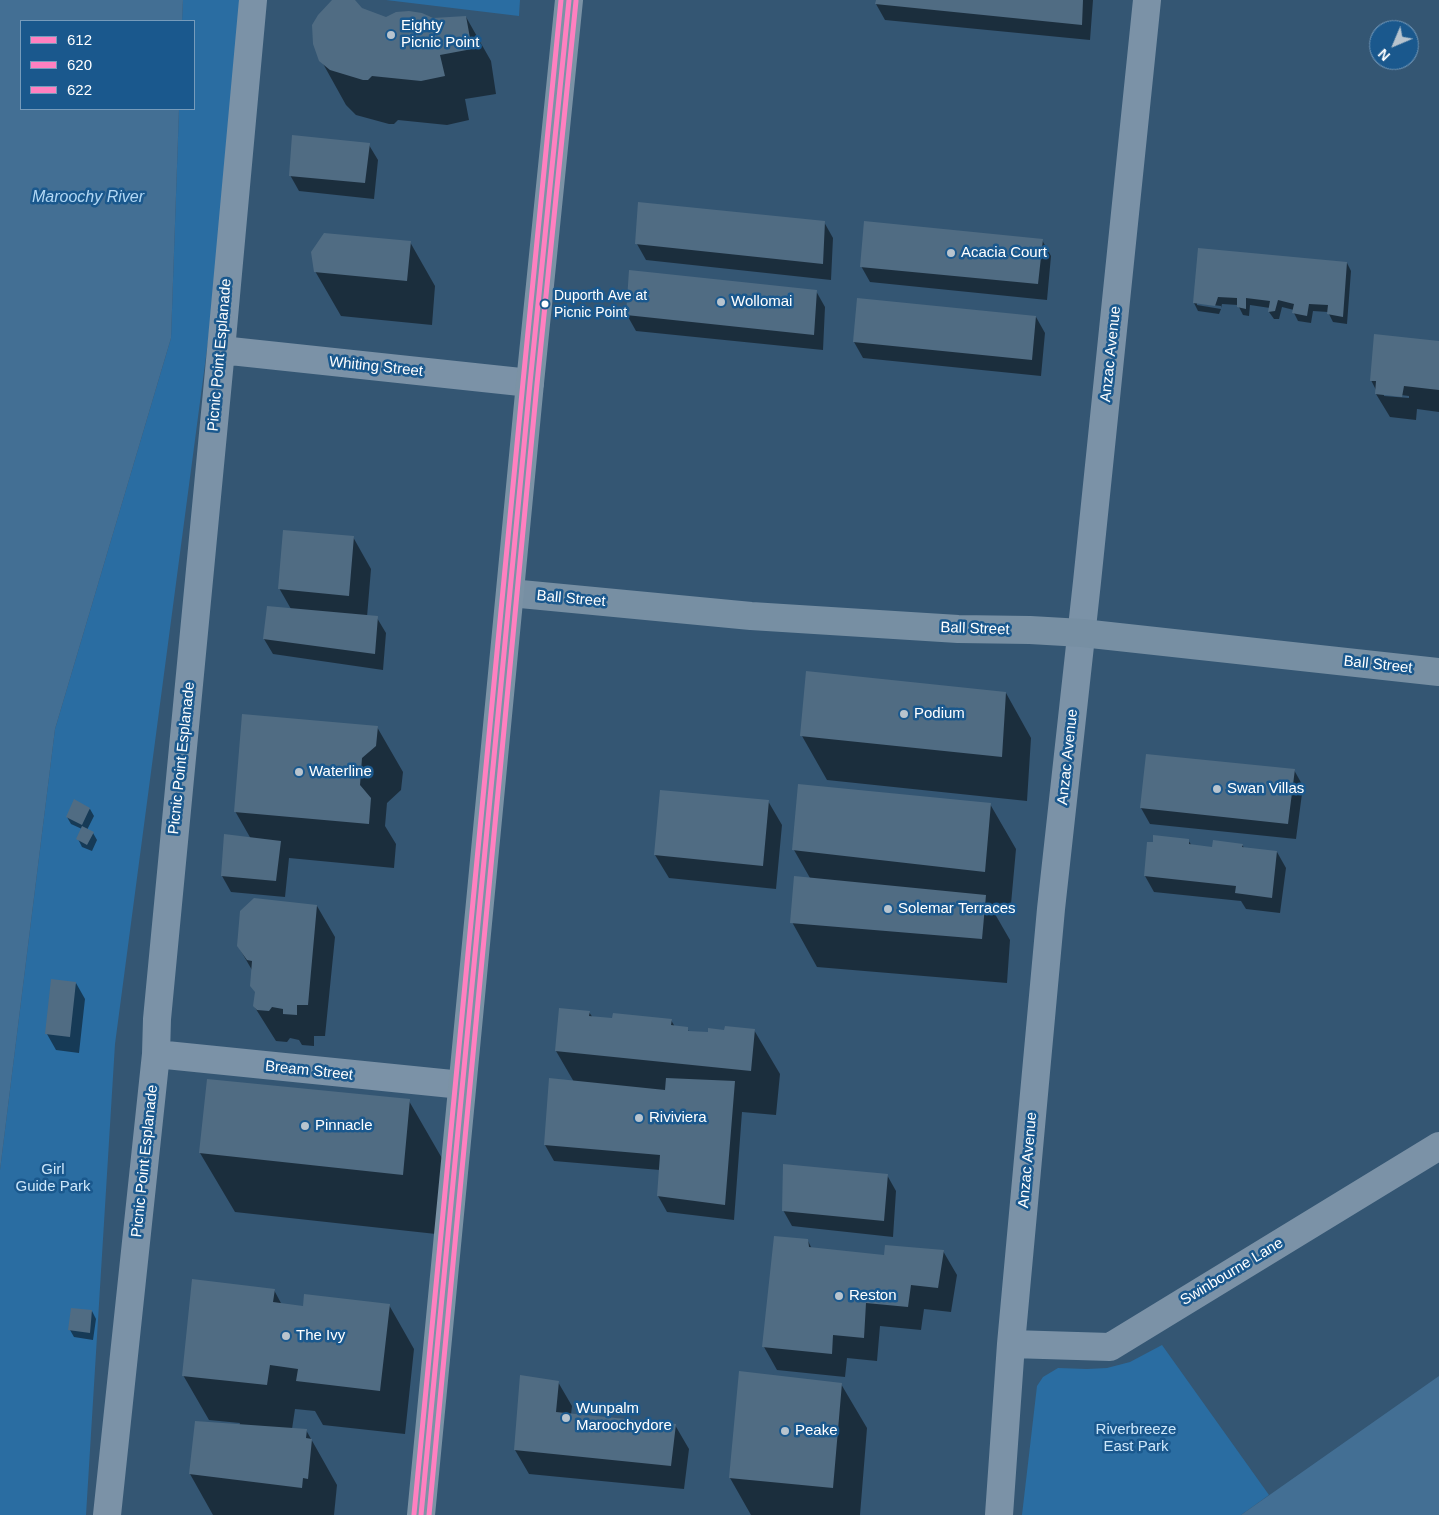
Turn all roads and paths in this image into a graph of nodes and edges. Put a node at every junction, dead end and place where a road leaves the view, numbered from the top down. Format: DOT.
graph roads {
  1 [pos="253,0"];
  2 [pos="569,0"];
  3 [pos="1147,0"];
  4 [pos="221,350"];
  5 [pos="530,383"];
  6 [pos="510,593"];
  7 [pos="1082,633"];
  8 [pos="1439,672"];
  9 [pos="156,1054"];
  10 [pos="462,1085"];
  11 [pos="1439,1146"];
  12 [pos="1011,1344"];
  13 [pos="107,1515"];
  14 [pos="421,1515"];
  15 [pos="999,1515"];
  1 -- 4 [label="street, Picnic Point Esplanade"];
  2 -- 5 [label="main road"];
  3 -- 7 [label="street, Anzac Avenue"];
  4 -- 5 [label="street, Whiting Street"];
  4 -- 9 [label="street, Picnic Point Esplanade"];
  5 -- 6 [label="main road"];
  6 -- 7 [label="main road, Ball Street"];
  6 -- 10 [label="main road"];
  7 -- 8 [label="main road, Ball Street"];
  7 -- 12 [label="street, Anzac Avenue"];
  9 -- 10 [label="street, Bream Street"];
  9 -- 13 [label="street, Picnic Point Esplanade"];
  10 -- 14 [label="main road"];
  11 -- 12 [label="street, Swinbourne Lane"];
  12 -- 15 [label="street, Anzac Avenue"];
}
